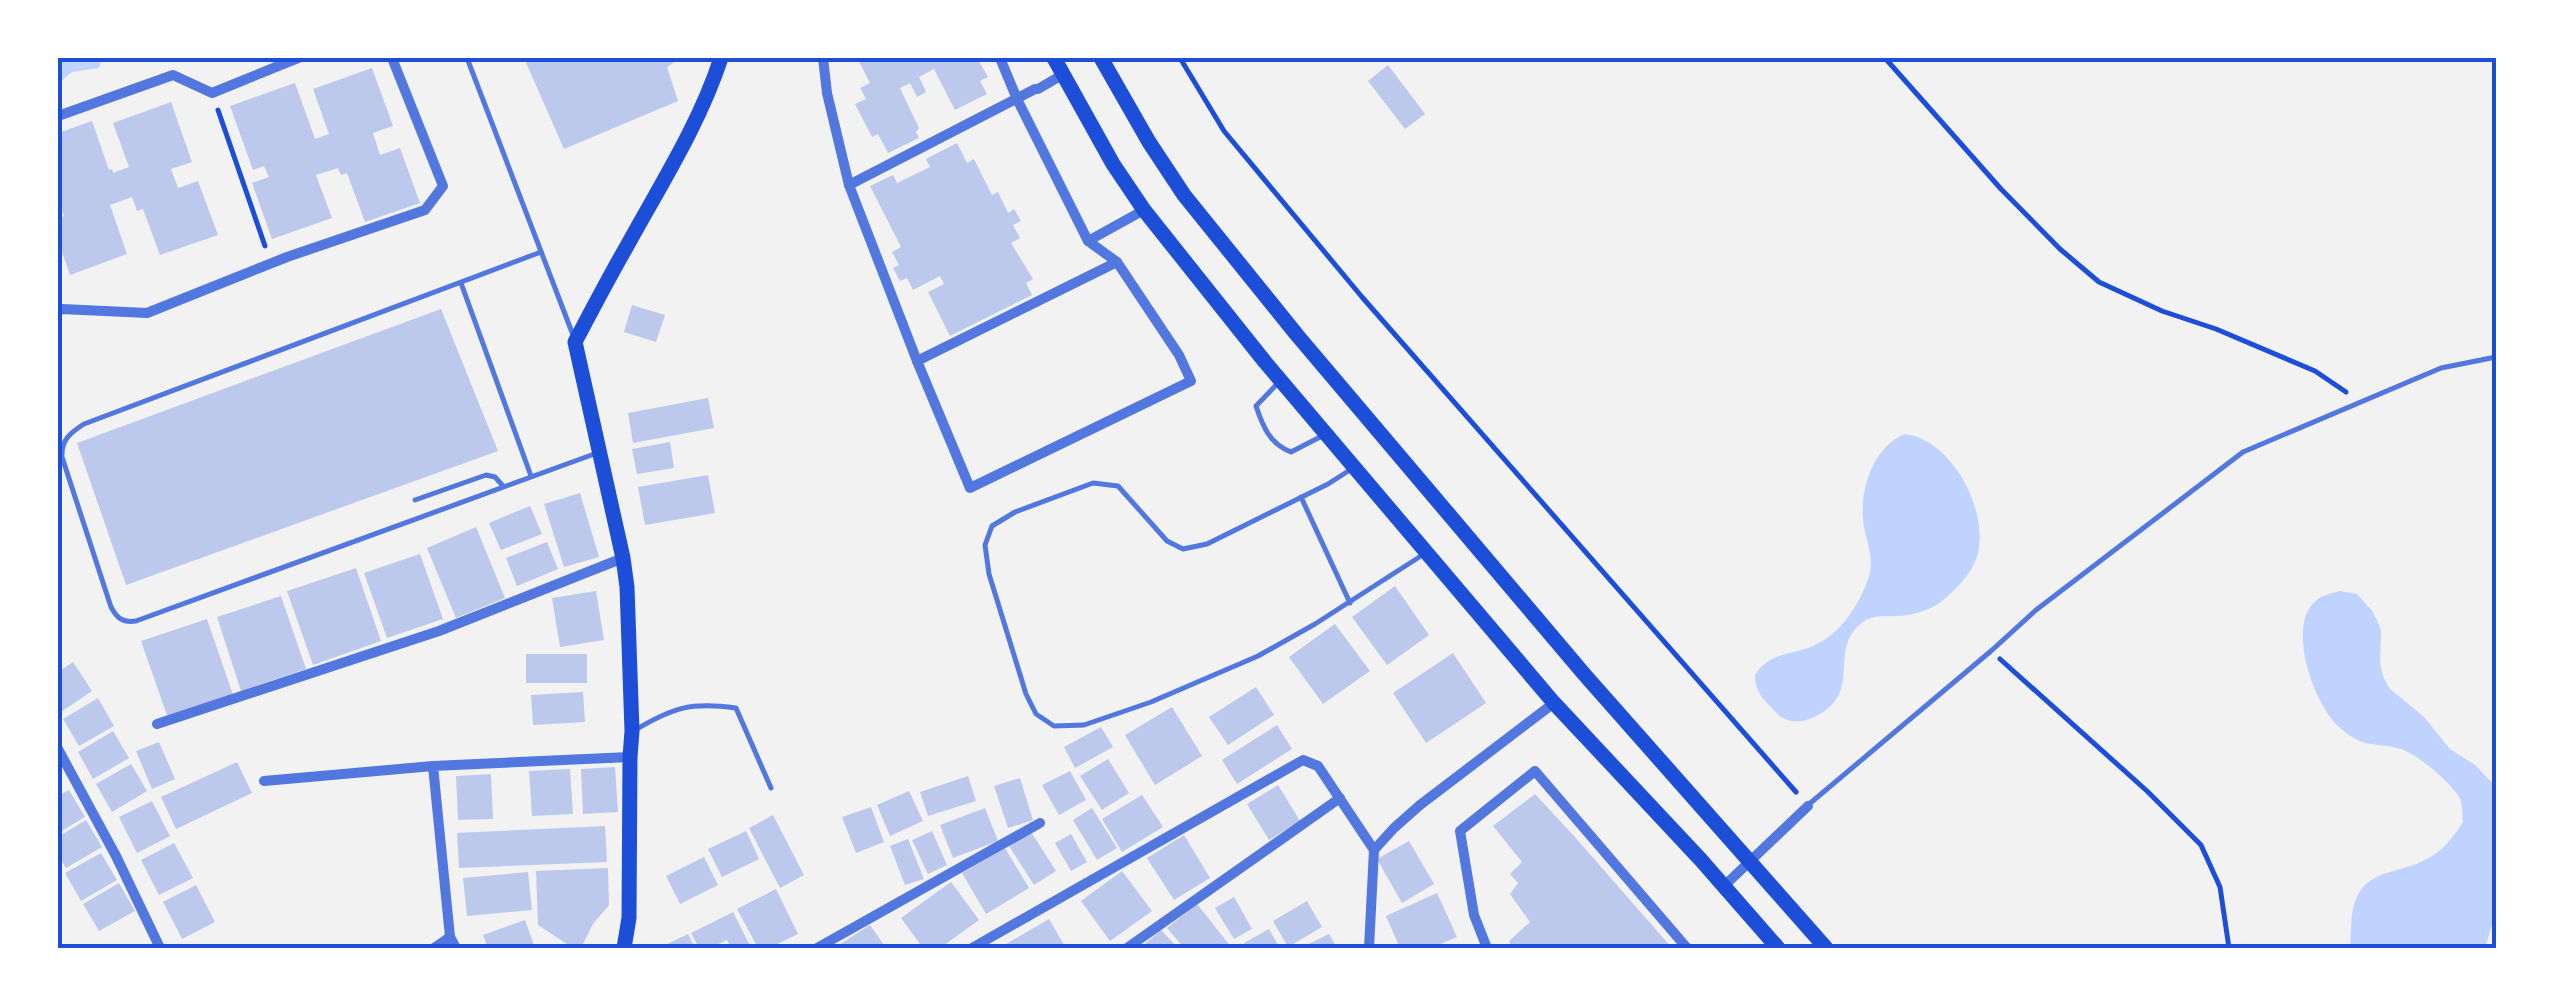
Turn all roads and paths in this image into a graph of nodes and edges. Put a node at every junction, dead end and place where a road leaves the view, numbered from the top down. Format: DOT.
graph roads {
  1 [pos="298,58"];
  2 [pos="392,58"];
  3 [pos="467,58"];
  4 [pos="721,58"];
  5 [pos="823,58"];
  6 [pos="1000,58"];
  7 [pos="1054,58"];
  8 [pos="1101,58"];
  9 [pos="1180,58"];
  10 [pos="1885,58"];
  11 [pos="1062,75"];
  12 [pos="212,92"];
  13 [pos="1017,99"];
  14 [pos="58,116"];
  15 [pos="849,186"];
  16 [pos="1144,210"];
  17 [pos="1088,241"];
  18 [pos="541,252"];
  19 [pos="1117,262"];
  20 [pos="271,264"];
  21 [pos="461,283"];
  22 [pos="58,311"];
  23 [pos="575,342"];
  24 [pos="2496,357"];
  25 [pos="917,361"];
  26 [pos="1281,380"];
  27 [pos="2360,402"];
  28 [pos="1326,434"];
  29 [pos="599,452"];
  30 [pos="1354,467"];
  31 [pos="530,476"];
  32 [pos="503,486"];
  33 [pos="1301,497"];
  34 [pos="416,500"];
  35 [pos="1427,552"];
  36 [pos="623,558"];
  37 [pos="1350,602"];
  38 [pos="1991,652"];
  39 [pos="1554,702"];
  40 [pos="157,724"];
  41 [pos="632,731"];
  42 [pos="58,749"];
  43 [pos="630,757"];
  44 [pos="433,766"];
  45 [pos="264,781"];
  46 [pos="771,788"];
  47 [pos="1340,798"];
  48 [pos="1808,806"];
  49 [pos="1040,822"];
  50 [pos="1374,850"];
  51 [pos="1750,859"];
  52 [pos="1724,886"];
  53 [pos="450,937"];
  54 [pos="988,938"];
  55 [pos="160,948"];
  56 [pos="434,948"];
  57 [pos="456,948"];
  58 [pos="624,948"];
  59 [pos="816,948"];
  60 [pos="972,948"];
  61 [pos="996,948"];
  62 [pos="1127,948"];
  63 [pos="1369,948"];
  64 [pos="1487,948"];
  65 [pos="1687,948"];
  66 [pos="1778,948"];
  67 [pos="1826,948"];
  68 [pos="2229,948"];
  1 -- 12 [label="street"];
  2 -- 20 [label="street"];
  3 -- 18 [label="lane"];
  4 -- 23 [label="main road"];
  5 -- 15 [label="street"];
  6 -- 13 [label="street"];
  7 -- 11 [label="main road"];
  8 -- 51 [label="main road"];
  9 -- 48 [label="path"];
  10 -- 27 [label="path"];
  11 -- 13 [label="street"];
  11 -- 16 [label="main road"];
  12 -- 14 [label="street"];
  12 -- 20 [label="path"];
  13 -- 15 [label="street"];
  13 -- 17 [label="street"];
  15 -- 25 [label="street"];
  16 -- 17 [label="street"];
  16 -- 26 [label="main road"];
  17 -- 19 [label="street"];
  18 -- 21 [label="lane"];
  18 -- 23 [label="lane"];
  19 -- 25 [label="street"];
  19 -- 25 [label="street"];
  20 -- 22 [label="street"];
  21 -- 31 [label="lane"];
  21 -- 32 [label="lane"];
  23 -- 29 [label="main road"];
  24 -- 27 [label="lane"];
  26 -- 28 [label="main road"];
  26 -- 28 [label="lane"];
  27 -- 38 [label="lane"];
  28 -- 30 [label="main road"];
  29 -- 31 [label="lane"];
  29 -- 36 [label="main road"];
  30 -- 33 [label="lane"];
  30 -- 35 [label="main road"];
  31 -- 32 [label="lane"];
  32 -- 34 [label="lane"];
  33 -- 37 [label="lane"];
  33 -- 37 [label="lane"];
  35 -- 37 [label="lane"];
  35 -- 39 [label="main road"];
  36 -- 40 [label="street"];
  36 -- 41 [label="main road"];
  38 -- 48 [label="lane"];
  38 -- 68 [label="path"];
  39 -- 50 [label="street"];
  39 -- 52 [label="main road"];
  41 -- 43 [label="main road"];
  41 -- 46 [label="lane"];
  42 -- 55 [label="street"];
  43 -- 44 [label="street"];
  43 -- 58 [label="main road"];
  44 -- 45 [label="street"];
  44 -- 53 [label="street"];
  47 -- 50 [label="street"];
  47 -- 54 [label="street"];
  47 -- 62 [label="street"];
  48 -- 51 [label="street"];
  49 -- 59 [label="street"];
  50 -- 63 [label="street"];
  51 -- 52 [label="street"];
  51 -- 67 [label="main road"];
  52 -- 66 [label="main road"];
  53 -- 56 [label="street"];
  53 -- 57 [label="street"];
  54 -- 60 [label="street"];
  54 -- 61 [label="street"];
  64 -- 65 [label="street"];
}
